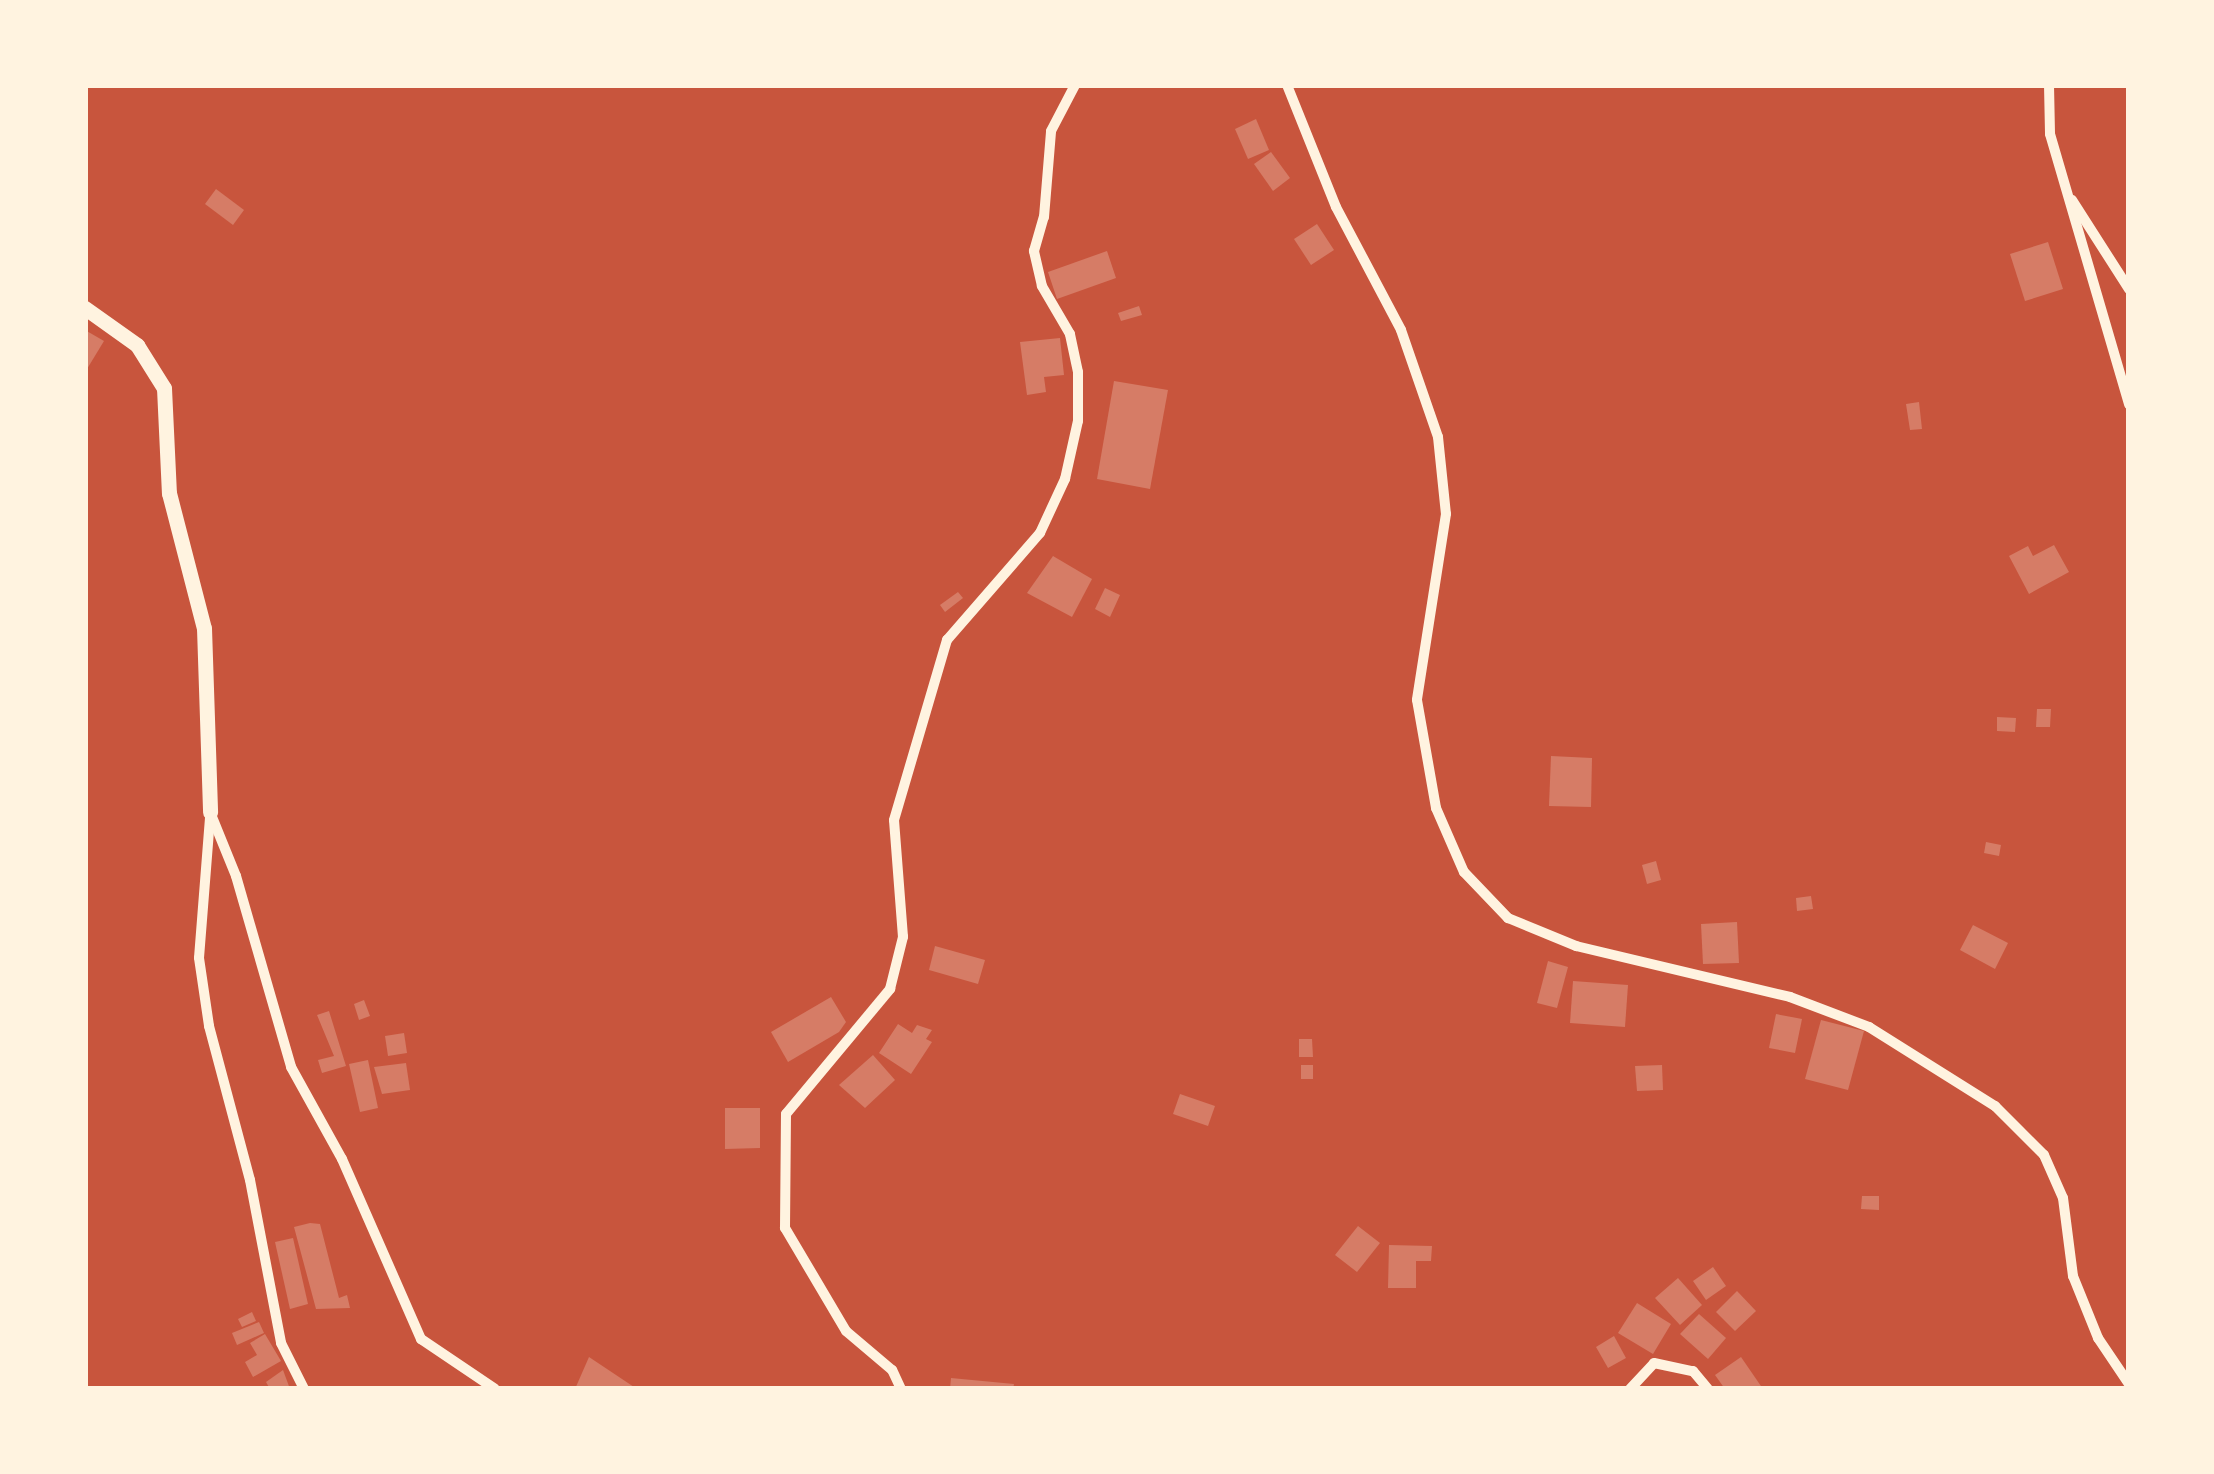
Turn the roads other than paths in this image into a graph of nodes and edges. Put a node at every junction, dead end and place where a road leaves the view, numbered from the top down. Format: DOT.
graph roads {
  1 [pos="1075,85"];
  2 [pos="1287,85"];
  3 [pos="2049,85"];
  4 [pos="2067,190"];
  5 [pos="2129,289"];
  6 [pos="85,308"];
  7 [pos="2129,405"];
  8 [pos="210,812"];
  9 [pos="2129,1384"];
  10 [pos="304,1389"];
  11 [pos="495,1389"];
  12 [pos="901,1389"];
  13 [pos="1630,1389"];
  14 [pos="1708,1389"];
  1 -- 12 [label="street"];
  2 -- 9 [label="street"];
  3 -- 4 [label="street"];
  4 -- 5 [label="street"];
  4 -- 7 [label="street"];
  6 -- 8 [label="street"];
  8 -- 10 [label="street"];
  8 -- 11 [label="street"];
  13 -- 14 [label="street"];
}
